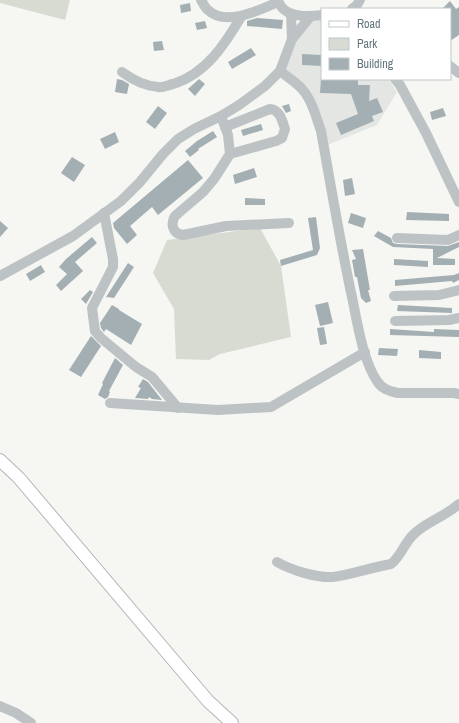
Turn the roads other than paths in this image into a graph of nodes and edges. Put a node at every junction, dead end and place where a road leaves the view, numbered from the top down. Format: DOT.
graph roads {
  1 [pos="200,0"];
  2 [pos="361,0"];
  3 [pos="278,1"];
  4 [pos="353,8"];
  5 [pos="291,14"];
  6 [pos="321,15"];
  7 [pos="241,17"];
  8 [pos="310,17"];
  9 [pos="292,38"];
  10 [pos="451,67"];
  11 [pos="280,71"];
  12 [pos="122,72"];
  13 [pos="459,73"];
  14 [pos="396,80"];
  15 [pos="221,116"];
  16 [pos="226,127"];
  17 [pos="230,154"];
  18 [pos="459,202"];
  19 [pos="104,213"];
  20 [pos="289,223"];
  21 [pos="459,235"];
  22 [pos="397,238"];
  23 [pos="0,276"];
  24 [pos="459,290"];
  25 [pos="394,296"];
  26 [pos="459,318"];
  27 [pos="394,322"];
  28 [pos="365,352"];
  29 [pos="459,394"];
  30 [pos="110,403"];
  31 [pos="178,408"];
  32 [pos="0,460"];
  33 [pos="459,505"];
  34 [pos="277,562"];
  35 [pos="0,706"];
  36 [pos="31,723"];
  37 [pos="232,723"];
  1 -- 7 [label="street"];
  2 -- 4 [label="street"];
  3 -- 5 [label="street"];
  3 -- 7 [label="street"];
  5 -- 8 [label="street"];
  5 -- 9 [label="street"];
  6 -- 8 [label="street"];
  7 -- 12 [label="street"];
  8 -- 9 [label="street"];
  9 -- 11 [label="street"];
  10 -- 13 [label="street"];
  11 -- 15 [label="street"];
  11 -- 28 [label="street"];
  14 -- 18 [label="street"];
  15 -- 16 [label="street"];
  15 -- 19 [label="street"];
  16 -- 17 [label="street"];
  16 -- 17 [label="street"];
  17 -- 20 [label="street"];
  19 -- 23 [label="street"];
  19 -- 31 [label="street"];
  21 -- 22 [label="street"];
  24 -- 25 [label="street"];
  26 -- 27 [label="street"];
  28 -- 29 [label="street"];
  28 -- 31 [label="street"];
  30 -- 31 [label="street"];
  32 -- 37 [label="main road"];
  33 -- 34 [label="street"];
  35 -- 36 [label="street"];
}
